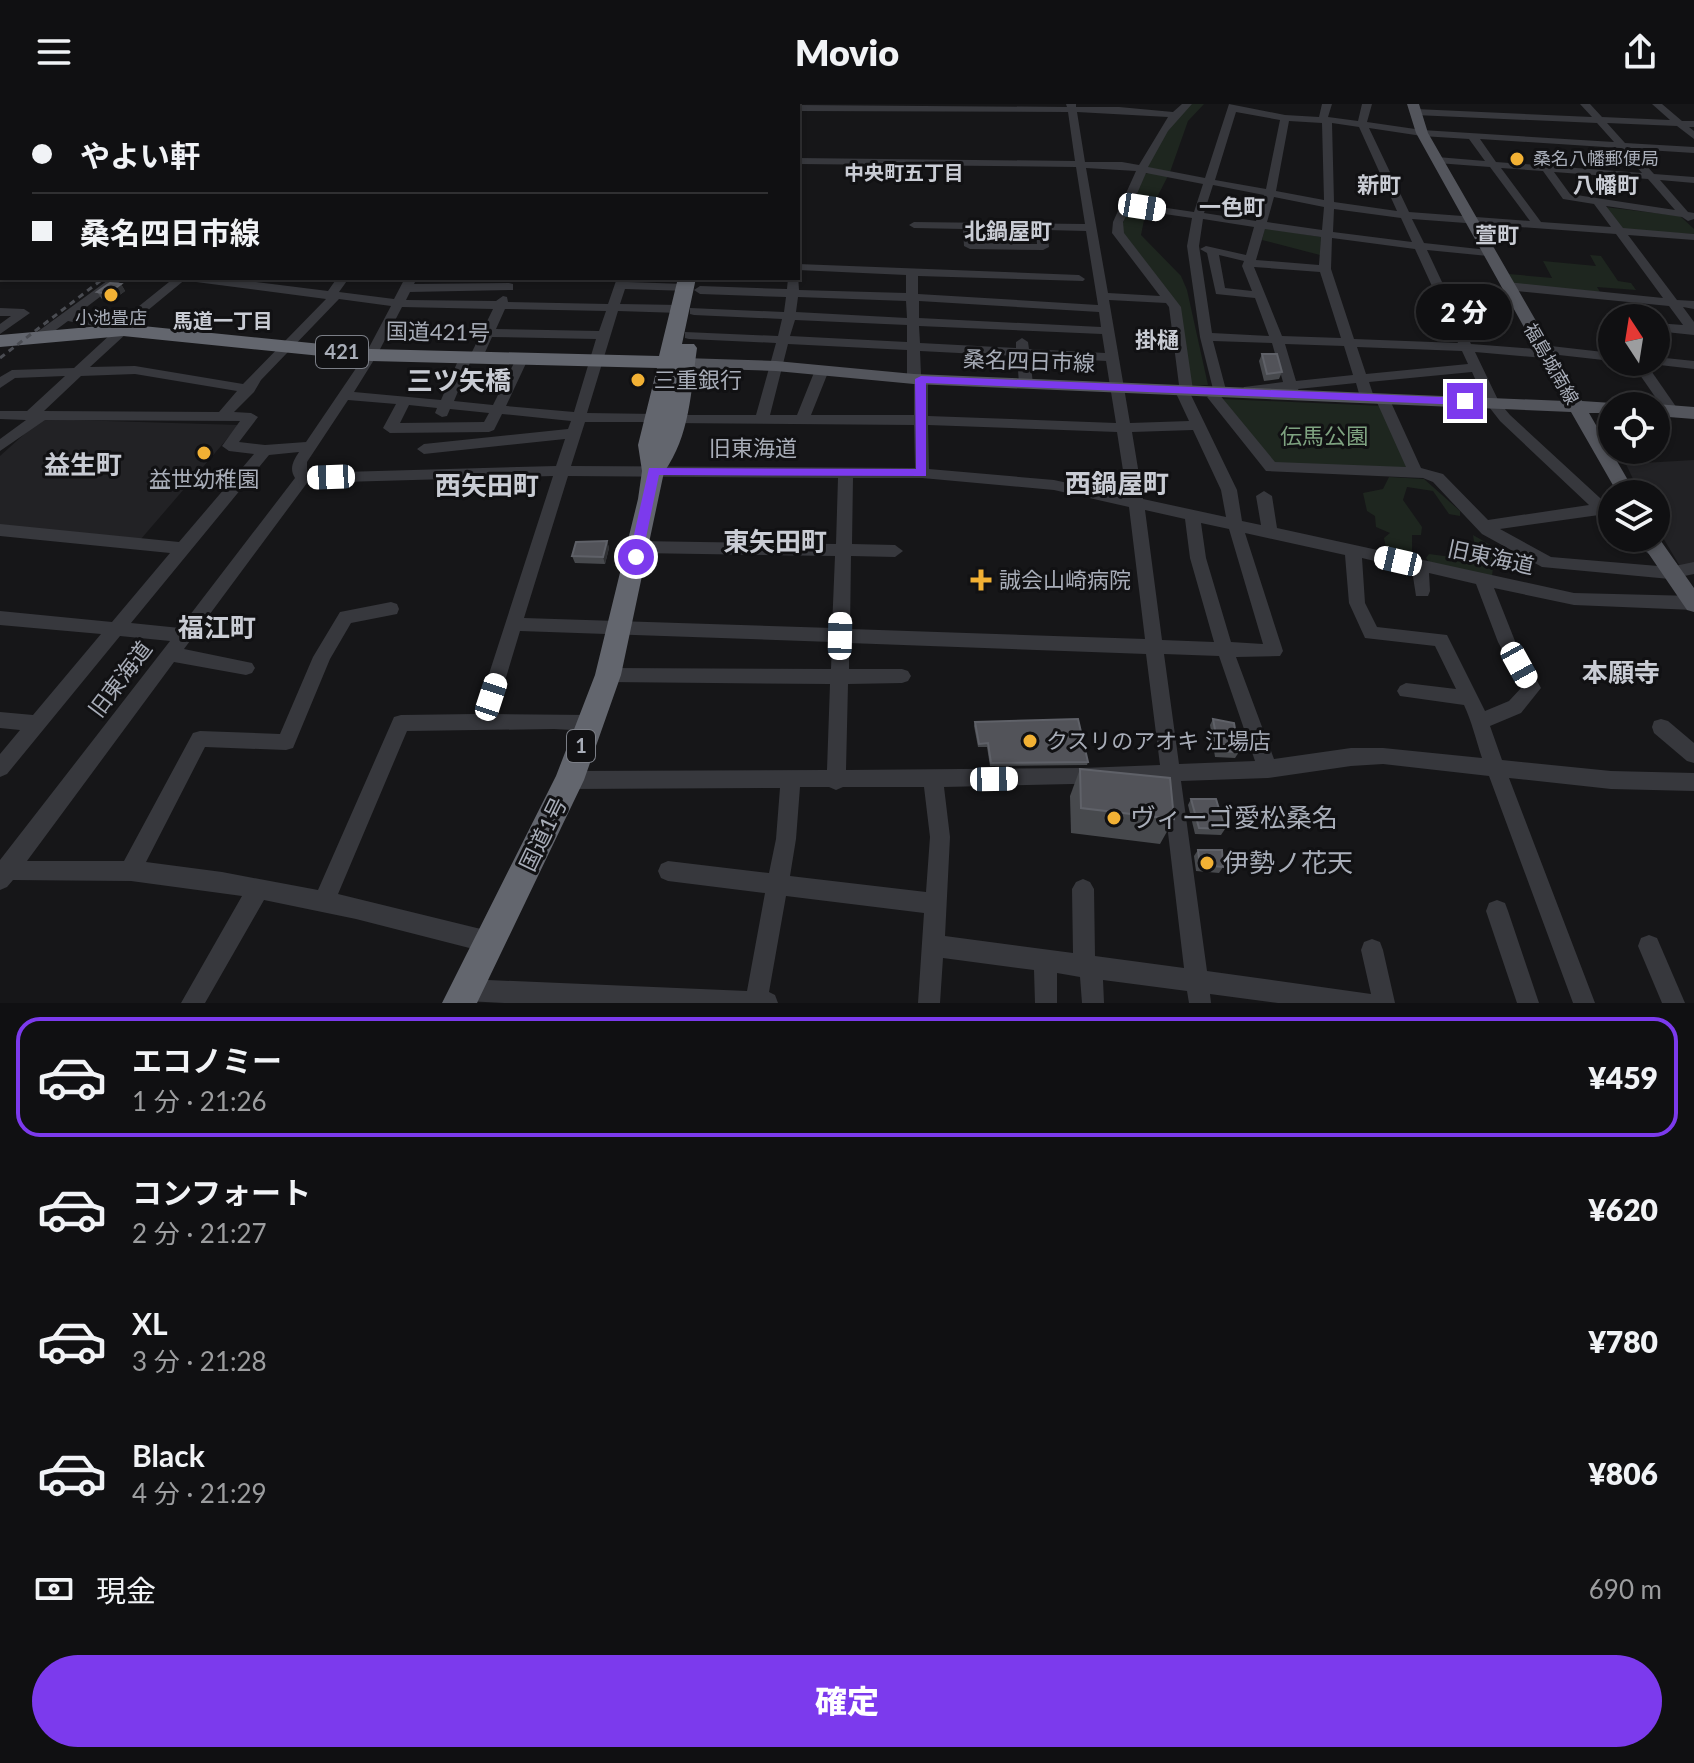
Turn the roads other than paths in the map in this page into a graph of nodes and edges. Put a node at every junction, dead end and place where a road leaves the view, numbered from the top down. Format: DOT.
graph roads {
  1 [pos="1187,104"];
  2 [pos="1327,104"];
  3 [pos="1367,104"];
  4 [pos="1657,104"];
  5 [pos="803,106"];
  6 [pos="914,106"];
  7 [pos="1011,106"];
  8 [pos="1233,106"];
  9 [pos="1071,107"];
  10 [pos="1136,107"];
  11 [pos="1414,108"];
  12 [pos="1261,109"];
  13 [pos="1592,112"];
  14 [pos="1173,115"];
  15 [pos="1285,118"];
  16 [pos="1325,120"];
  17 [pos="1680,123"];
  18 [pos="1362,124"];
  19 [pos="1694,124"];
  20 [pos="1422,133"];
  21 [pos="1472,136"];
  22 [pos="1694,136"];
  23 [pos="1624,146"];
  24 [pos="1694,150"];
  25 [pos="1437,160"];
  26 [pos="800,161"];
  27 [pos="1081,164"];
  28 [pos="1491,164"];
  29 [pos="1143,169"];
  30 [pos="1546,169"];
  31 [pos="1580,171"];
  32 [pos="1651,177"];
  33 [pos="1694,180"];
  34 [pos="1210,182"];
  35 [pos="1270,194"];
  36 [pos="1596,202"];
  37 [pos="1127,205"];
  38 [pos="1329,205"];
  39 [pos="1198,215"];
  40 [pos="1405,215"];
  41 [pos="1690,216"];
  42 [pos="1469,220"];
  43 [pos="914,225"];
  44 [pos="1262,225"];
  45 [pos="1538,225"];
  46 [pos="1694,225"];
  47 [pos="968,226"];
  48 [pos="1041,226"];
  49 [pos="1092,228"];
  50 [pos="1618,232"];
  51 [pos="1325,234"];
  52 [pos="1694,237"];
  53 [pos="1193,246"];
  54 [pos="1420,247"];
  55 [pos="1212,250"];
  56 [pos="1488,253"];
  57 [pos="1249,261"];
  58 [pos="800,267"];
  59 [pos="1325,269"];
  60 [pos="912,273"];
  61 [pos="964,275"];
  62 [pos="1079,279"];
  63 [pos="116,280"];
  64 [pos="179,280"];
  65 [pos="224,280"];
  66 [pos="342,280"];
  67 [pos="794,280"];
  68 [pos="511,282"];
  69 [pos="622,282"];
  70 [pos="265,283"];
  71 [pos="409,283"];
  72 [pos="694,283"];
  73 [pos="1507,286"];
  74 [pos="792,293"];
  75 [pos="1260,295"];
  76 [pos="332,296"];
  77 [pos="912,298"];
  78 [pos="965,299"];
  79 [pos="1171,300"];
  80 [pos="1019,302"];
  81 [pos="1104,302"];
  82 [pos="398,303"];
  83 [pos="1672,303"];
  84 [pos="501,305"];
  85 [pos="1694,305"];
  86 [pos="613,308"];
  87 [pos="687,310"];
  88 [pos="0,312"];
  89 [pos="790,314"];
  90 [pos="67,317"];
  91 [pos="913,320"];
  92 [pos="1021,325"];
  93 [pos="1670,328"];
  94 [pos="0,330"];
  95 [pos="120,330"];
  96 [pos="1694,330"];
  97 [pos="1109,331"];
  98 [pos="488,333"];
  99 [pos="603,335"];
  100 [pos="689,335"];
  101 [pos="1206,337"];
  102 [pos="37,338"];
  103 [pos="784,338"];
  104 [pos="1277,339"];
  105 [pos="0,341"];
  106 [pos="1348,342"];
  107 [pos="914,344"];
  108 [pos="288,346"];
  109 [pos="1467,347"];
  110 [pos="1023,351"];
  111 [pos="1543,352"];
  112 [pos="371,355"];
  113 [pos="471,356"];
  114 [pos="1598,356"];
  115 [pos="523,357"];
  116 [pos="1113,357"];
  117 [pos="596,360"];
  118 [pos="1670,362"];
  119 [pos="676,363"];
  120 [pos="1694,365"];
  121 [pos="776,366"];
  122 [pos="1477,367"];
  123 [pos="822,370"];
  124 [pos="81,371"];
  125 [pos="917,379"];
  126 [pos="1360,379"];
  127 [pos="0,384"];
  128 [pos="1026,384"];
  129 [pos="1117,386"];
  130 [pos="249,389"];
  131 [pos="1184,390"];
  132 [pos="1292,390"];
  133 [pos="1216,394"];
  134 [pos="344,395"];
  135 [pos="1375,397"];
  136 [pos="405,401"];
  137 [pos="1493,403"];
  138 [pos="445,405"];
  139 [pos="1575,406"];
  140 [pos="1598,407"];
  141 [pos="497,409"];
  142 [pos="1670,411"];
  143 [pos="1694,413"];
  144 [pos="0,415"];
  145 [pos="37,415"];
  146 [pos="223,417"];
  147 [pos="665,419"];
  148 [pos="762,420"];
  149 [pos="802,420"];
  150 [pos="921,420"];
  151 [pos="576,425"];
  152 [pos="1199,425"];
  153 [pos="489,427"];
  154 [pos="1125,428"];
  155 [pos="435,429"];
  156 [pos="485,444"];
  157 [pos="0,446"];
  158 [pos="308,447"];
  159 [pos="424,449"];
  160 [pos="265,450"];
  161 [pos="1447,470"];
  162 [pos="562,471"];
  163 [pos="653,471"];
  164 [pos="846,472"];
  165 [pos="922,473"];
  166 [pos="1423,474"];
  167 [pos="303,478"];
  168 [pos="1620,480"];
  169 [pos="1264,496"];
  170 [pos="1136,503"];
  171 [pos="1598,505"];
  172 [pos="1598,514"];
  173 [pos="1193,515"];
  174 [pos="1235,524"];
  175 [pos="1484,526"];
  176 [pos="0,530"];
  177 [pos="1270,532"];
  178 [pos="638,547"];
  179 [pos="182,548"];
  180 [pos="842,550"];
  181 [pos="1353,550"];
  182 [pos="895,551"];
  183 [pos="1656,552"];
  184 [pos="1420,566"];
  185 [pos="1694,568"];
  186 [pos="1670,573"];
  187 [pos="1483,580"];
  188 [pos="1422,591"];
  189 [pos="1694,603"];
  190 [pos="391,609"];
  191 [pos="0,618"];
  192 [pos="514,624"];
  193 [pos="114,629"];
  194 [pos="620,629"];
  195 [pos="183,635"];
  196 [pos="840,636"];
  197 [pos="1154,646"];
  198 [pos="1224,649"];
  199 [pos="169,654"];
  200 [pos="246,668"];
  201 [pos="608,675"];
  202 [pos="902,676"];
  203 [pos="839,677"];
  204 [pos="1406,691"];
  205 [pos="1469,698"];
  206 [pos="0,720"];
  207 [pos="483,721"];
  208 [pos="1481,721"];
  209 [pos="37,723"];
  210 [pos="590,723"];
  211 [pos="1661,727"];
  212 [pos="1694,755"];
  213 [pos="1495,767"];
  214 [pos="0,768"];
  215 [pos="1268,769"];
  216 [pos="1170,772"];
  217 [pos="791,779"];
  218 [pos="569,780"];
  219 [pos="933,780"];
  220 [pos="836,781"];
  221 [pos="1694,782"];
  222 [pos="130,871"];
  223 [pos="668,871"];
  224 [pos="2,873"];
  225 [pos="777,884"];
  226 [pos="1083,889"];
  227 [pos="258,890"];
  228 [pos="324,901"];
  229 [pos="935,904"];
  230 [pos="1497,911"];
  231 [pos="489,942"];
  232 [pos="933,946"];
  233 [pos="1649,946"];
  234 [pos="1372,950"];
  235 [pos="1045,961"];
  236 [pos="1088,967"];
  237 [pos="1199,992"];
  238 [pos="462,996"];
  239 [pos="192,1003"];
  240 [pos="760,1003"];
  241 [pos="929,1003"];
  242 [pos="1046,1003"];
  243 [pos="1093,1003"];
  244 [pos="1364,1003"];
  245 [pos="1384,1003"];
  246 [pos="1528,1003"];
  247 [pos="1584,1003"];
  248 [pos="1674,1003"];
  1 -- 14 [label="street"];
  2 -- 16 [label="street"];
  3 -- 18 [label="street"];
  4 -- 17 [label="street"];
  5 -- 6 [label="street"];
  6 -- 7 [label="street"];
  7 -- 9 [label="street"];
  8 -- 12 [label="street"];
  8 -- 34 [label="street"];
  9 -- 10 [label="street"];
  9 -- 27 [label="street"];
  10 -- 14 [label="street"];
  11 -- 13 [label="street"];
  11 -- 20 [label="main road, 福島城南線"];
  12 -- 15 [label="street"];
  13 -- 17 [label="street"];
  13 -- 23 [label="street"];
  14 -- 29 [label="street"];
  15 -- 16 [label="street"];
  15 -- 35 [label="street"];
  16 -- 18 [label="street"];
  16 -- 38 [label="street"];
  17 -- 19 [label="street"];
  17 -- 22 [label="street"];
  18 -- 20 [label="street"];
  18 -- 40 [label="street"];
  20 -- 21 [label="street"];
  20 -- 25 [label="main road, 福島城南線"];
  21 -- 23 [label="street"];
  21 -- 28 [label="street"];
  23 -- 24 [label="street"];
  23 -- 32 [label="street"];
  25 -- 28 [label="street"];
  25 -- 42 [label="main road, 福島城南線"];
  26 -- 27 [label="street"];
  27 -- 29 [label="street"];
  27 -- 49 [label="street"];
  28 -- 30 [label="street"];
  28 -- 45 [label="street"];
  29 -- 34 [label="street"];
  29 -- 37 [label="street"];
  30 -- 31 [label="street"];
  30 -- 36 [label="street"];
  31 -- 32 [label="street"];
  31 -- 36 [label="street"];
  32 -- 33 [label="street"];
  32 -- 41 [label="street"];
  34 -- 35 [label="street"];
  34 -- 39 [label="street"];
  35 -- 38 [label="street"];
  35 -- 44 [label="street"];
  36 -- 41 [label="street"];
  36 -- 50 [label="street"];
  37 -- 39 [label="street"];
  37 -- 79 [label="street"];
  38 -- 40 [label="street"];
  38 -- 51 [label="street"];
  39 -- 44 [label="street"];
  39 -- 53 [label="street"];
  40 -- 42 [label="street"];
  40 -- 54 [label="street"];
  41 -- 46 [label="street"];
  42 -- 45 [label="street"];
  42 -- 56 [label="main road, 福島城南線"];
  43 -- 47 [label="street"];
  44 -- 51 [label="street"];
  44 -- 57 [label="street"];
  45 -- 50 [label="street"];
  47 -- 48 [label="street"];
  47 -- 48 [label="street"];
  48 -- 49 [label="street"];
  49 -- 81 [label="street"];
  50 -- 52 [label="street"];
  50 -- 83 [label="street"];
  51 -- 54 [label="street"];
  51 -- 59 [label="street"];
  53 -- 55 [label="street"];
  53 -- 101 [label="street"];
  54 -- 56 [label="street"];
  54 -- 109 [label="street"];
  55 -- 57 [label="street"];
  55 -- 75 [label="street"];
  56 -- 73 [label="main road, 福島城南線"];
  57 -- 59 [label="street"];
  57 -- 75 [label="street"];
  58 -- 60 [label="street"];
  59 -- 106 [label="street"];
  60 -- 61 [label="street"];
  60 -- 77 [label="street"];
  61 -- 62 [label="street"];
  61 -- 78 [label="street"];
  63 -- 90 [label="street"];
  64 -- 95 [label="street"];
  65 -- 70 [label="street"];
  66 -- 76 [label="street"];
  67 -- 74 [label="street"];
  68 -- 71 [label="street"];
  68 -- 84 [label="street"];
  69 -- 72 [label="street"];
  69 -- 86 [label="street"];
  70 -- 76 [label="street"];
  71 -- 82 [label="street"];
  72 -- 74 [label="street"];
  72 -- 87 [label="highway, 国道1号 / 1"];
  73 -- 83 [label="street"];
  73 -- 111 [label="main road, 福島城南線"];
  74 -- 77 [label="street"];
  74 -- 89 [label="street"];
  75 -- 104 [label="street"];
  76 -- 82 [label="street"];
  76 -- 108 [label="street"];
  77 -- 78 [label="street"];
  77 -- 91 [label="street"];
  78 -- 80 [label="street"];
  79 -- 81 [label="street"];
  79 -- 131 [label="street"];
  80 -- 81 [label="street"];
  80 -- 92 [label="street"];
  81 -- 97 [label="street"];
  82 -- 84 [label="street"];
  82 -- 112 [label="street"];
  83 -- 85 [label="street"];
  83 -- 96 [label="street"];
  84 -- 86 [label="street"];
  84 -- 98 [label="street"];
  86 -- 87 [label="street"];
  86 -- 99 [label="street"];
  87 -- 89 [label="street"];
  87 -- 100 [label="highway, 国道1号 / 1"];
  87 -- 119 [label="highway, 国道1号 / 1"];
  88 -- 94 [label="street"];
  89 -- 91 [label="street"];
  89 -- 103 [label="street"];
  90 -- 95 [label="street"];
  90 -- 102 [label="street"];
  91 -- 92 [label="street"];
  91 -- 107 [label="street"];
  92 -- 97 [label="street"];
  92 -- 110 [label="street"];
  93 -- 96 [label="street"];
  95 -- 102 [label="highway, 国道421号 / 421"];
  95 -- 108 [label="highway, 国道421号 / 421"];
  95 -- 124 [label="street"];
  97 -- 116 [label="street"];
  98 -- 99 [label="street"];
  98 -- 113 [label="street"];
  99 -- 117 [label="street"];
  100 -- 103 [label="street"];
  100 -- 119 [label="highway, 国道1号 / 1"];
  101 -- 104 [label="street"];
  101 -- 133 [label="street"];
  102 -- 105 [label="highway, 国道421号 / 421"];
  103 -- 107 [label="street"];
  103 -- 121 [label="street"];
  104 -- 106 [label="street"];
  104 -- 132 [label="street"];
  106 -- 109 [label="street"];
  106 -- 126 [label="street"];
  107 -- 110 [label="street"];
  107 -- 125 [label="street"];
  108 -- 112 [label="highway, 国道421号 / 421"];
  108 -- 130 [label="street"];
  109 -- 111 [label="street"];
  109 -- 122 [label="street"];
  110 -- 116 [label="street"];
  110 -- 128 [label="street"];
  111 -- 114 [label="street"];
  111 -- 139 [label="main road, 福島城南線"];
  112 -- 113 [label="highway, 国道421号 / 421"];
  112 -- 134 [label="street"];
  113 -- 115 [label="highway, 国道421号 / 421"];
  113 -- 138 [label="street"];
  115 -- 117 [label="highway, 国道421号 / 421"];
  115 -- 141 [label="street"];
  116 -- 129 [label="street"];
  117 -- 119 [label="highway, 国道421号 / 421"];
  117 -- 151 [label="street"];
  118 -- 120 [label="street"];
  119 -- 121 [label="main road, 桑名四日市線"];
  119 -- 147 [label="highway, 国道1号 / 1"];
  121 -- 123 [label="main road, 桑名四日市線"];
  121 -- 148 [label="street"];
  122 -- 126 [label="street"];
  122 -- 137 [label="street"];
  123 -- 125 [label="main road, 桑名四日市線"];
  123 -- 149 [label="street"];
  124 -- 127 [label="street"];
  124 -- 130 [label="street"];
  124 -- 145 [label="street"];
  125 -- 128 [label="main road, 桑名四日市線"];
  125 -- 150 [label="street"];
  126 -- 132 [label="street"];
  126 -- 135 [label="street"];
  128 -- 129 [label="main road, 桑名四日市線"];
  129 -- 131 [label="main road, 桑名四日市線"];
  129 -- 154 [label="street"];
  130 -- 146 [label="street"];
  131 -- 133 [label="main road, 桑名四日市線"];
  131 -- 152 [label="street"];
  132 -- 133 [label="main road, 桑名四日市線"];
  132 -- 135 [label="main road, 桑名四日市線"];
  133 -- 166 [label="street"];
  134 -- 136 [label="street"];
  134 -- 158 [label="street"];
  135 -- 137 [label="main road, 桑名四日市線"];
  135 -- 166 [label="street"];
  136 -- 138 [label="street"];
  136 -- 155 [label="street"];
  137 -- 139 [label="main road, 桑名四日市線"];
  137 -- 171 [label="street"];
  138 -- 141 [label="street"];
  138 -- 155 [label="street"];
  139 -- 140 [label="main road, 桑名四日市線"];
  139 -- 168 [label="main road, 福島城南線"];
  141 -- 151 [label="street"];
  141 -- 153 [label="street"];
  142 -- 143 [label="main road"];
  144 -- 145 [label="street"];
  145 -- 146 [label="street"];
  145 -- 157 [label="street"];
  146 -- 160 [label="street"];
  147 -- 148 [label="street"];
  147 -- 151 [label="street"];
  147 -- 163 [label="highway, 国道1号 / 1"];
  148 -- 149 [label="street"];
  149 -- 150 [label="street"];
  150 -- 154 [label="street"];
  150 -- 165 [label="street"];
  151 -- 156 [label="street"];
  151 -- 162 [label="street"];
  152 -- 154 [label="street"];
  152 -- 174 [label="street"];
  153 -- 155 [label="street"];
  153 -- 156 [label="street"];
  154 -- 170 [label="street"];
  156 -- 159 [label="street"];
  158 -- 160 [label="street"];
  158 -- 167 [label="street"];
  160 -- 179 [label="street"];
  161 -- 166 [label="street"];
  162 -- 163 [label="street, 旧東海道"];
  162 -- 167 [label="street, 旧東海道"];
  162 -- 192 [label="street"];
  163 -- 164 [label="street, 旧東海道"];
  163 -- 178 [label="highway, 国道1号 / 1"];
  164 -- 165 [label="street, 旧東海道"];
  164 -- 180 [label="street"];
  165 -- 170 [label="street, 旧東海道"];
  166 -- 175 [label="street"];
  167 -- 195 [label="street, 旧東海道"];
  169 -- 177 [label="street"];
  170 -- 173 [label="street, 旧東海道"];
  170 -- 197 [label="street"];
  172 -- 175 [label="street"];
  173 -- 174 [label="street, 旧東海道"];
  173 -- 198 [label="street"];
  174 -- 177 [label="street, 旧東海道"];
  174 -- 198 [label="street"];
  175 -- 186 [label="street"];
  176 -- 179 [label="street"];
  177 -- 181 [label="street, 旧東海道"];
  178 -- 180 [label="street"];
  178 -- 194 [label="highway, 国道1号 / 1"];
  179 -- 193 [label="street"];
  180 -- 182 [label="street"];
  180 -- 196 [label="street"];
  181 -- 184 [label="street, 旧東海道"];
  181 -- 205 [label="street"];
  183 -- 186 [label="main road"];
  184 -- 187 [label="street, 旧東海道"];
  184 -- 188 [label="street"];
  185 -- 186 [label="street"];
  186 -- 189 [label="main road"];
  187 -- 189 [label="street, 旧東海道"];
  187 -- 208 [label="street"];
  190 -- 222 [label="street"];
  191 -- 193 [label="street"];
  192 -- 194 [label="street"];
  192 -- 207 [label="street"];
  193 -- 195 [label="street"];
  193 -- 209 [label="street"];
  194 -- 196 [label="street"];
  194 -- 201 [label="highway, 国道1号 / 1"];
  195 -- 199 [label="street, 旧東海道"];
  196 -- 197 [label="street"];
  196 -- 203 [label="street"];
  197 -- 198 [label="street"];
  197 -- 216 [label="street"];
  198 -- 215 [label="street"];
  199 -- 200 [label="street"];
  199 -- 224 [label="street, 旧東海道"];
  201 -- 203 [label="street"];
  201 -- 210 [label="highway, 国道1号 / 1"];
  202 -- 203 [label="street"];
  203 -- 220 [label="street"];
  204 -- 205 [label="street"];
  205 -- 208 [label="street"];
  206 -- 209 [label="street"];
  207 -- 210 [label="street"];
  207 -- 228 [label="street"];
  208 -- 213 [label="street"];
  209 -- 214 [label="street"];
  210 -- 218 [label="highway, 国道1号 / 1"];
  211 -- 212 [label="street"];
  213 -- 215 [label="street"];
  213 -- 221 [label="street"];
  213 -- 247 [label="street"];
  215 -- 216 [label="street"];
  216 -- 219 [label="street"];
  216 -- 237 [label="street"];
  217 -- 218 [label="street"];
  217 -- 220 [label="street"];
  217 -- 225 [label="street"];
  218 -- 231 [label="highway, 国道1号 / 1"];
  219 -- 220 [label="street"];
  219 -- 229 [label="street"];
  222 -- 224 [label="street"];
  222 -- 227 [label="street"];
  223 -- 225 [label="street"];
  225 -- 229 [label="street"];
  225 -- 240 [label="street"];
  226 -- 236 [label="street"];
  227 -- 228 [label="street"];
  227 -- 239 [label="street"];
  228 -- 231 [label="street"];
  229 -- 232 [label="street"];
  230 -- 246 [label="street"];
  231 -- 238 [label="highway, 国道1号 / 1"];
  232 -- 235 [label="street"];
  232 -- 241 [label="street"];
  233 -- 248 [label="street"];
  234 -- 245 [label="street"];
  235 -- 236 [label="street"];
  235 -- 242 [label="street"];
  236 -- 237 [label="street"];
  236 -- 243 [label="street"];
  237 -- 244 [label="street"];
  238 -- 240 [label="street"];
}
